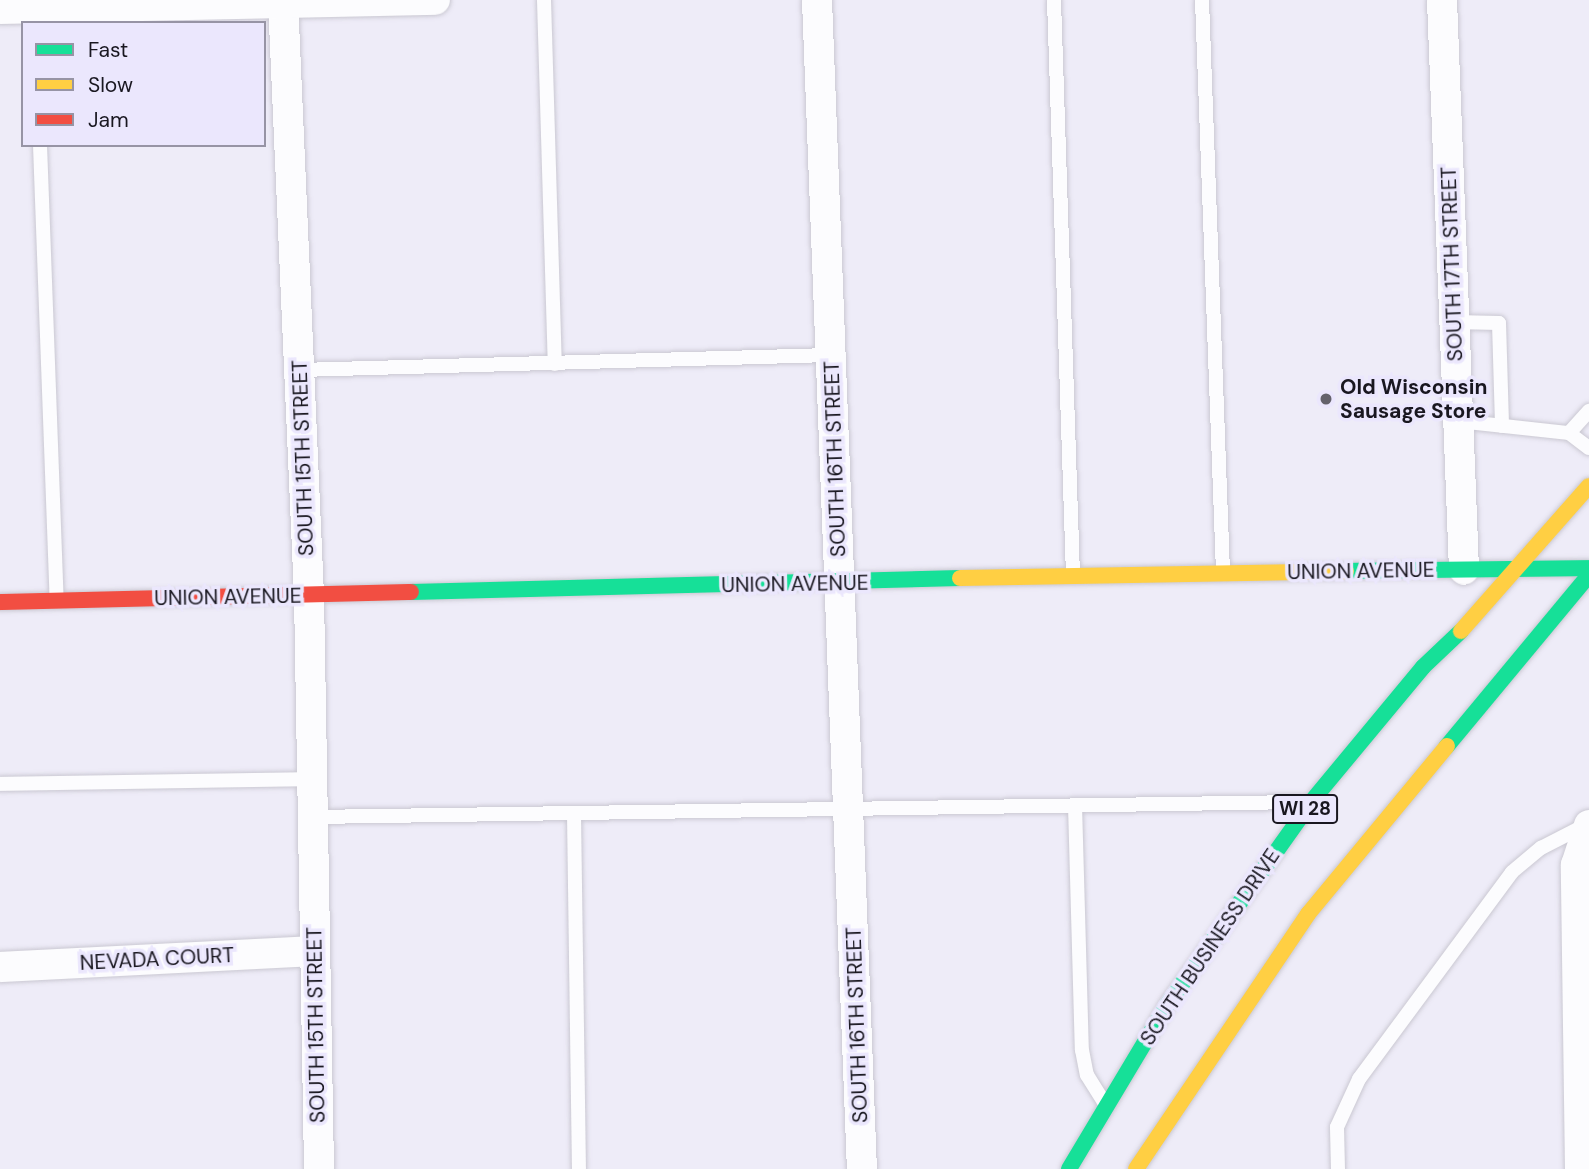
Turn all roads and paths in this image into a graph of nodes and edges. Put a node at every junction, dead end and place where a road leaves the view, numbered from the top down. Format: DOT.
graph roads {
  1 [pos="435,0"];
  2 [pos="544,0"];
  3 [pos="817,0"];
  4 [pos="1054,0"];
  5 [pos="1202,0"];
  6 [pos="1442,0"];
  7 [pos="283,2"];
  8 [pos="0,9"];
  9 [pos="35,10"];
  10 [pos="40,147"];
  11 [pos="1454,322"];
  12 [pos="831,355"];
  13 [pos="555,364"];
  14 [pos="300,370"];
  15 [pos="1589,411"];
  16 [pos="1458,421"];
  17 [pos="1502,426"];
  18 [pos="1569,433"];
  19 [pos="1589,448"];
  20 [pos="1589,486"];
  21 [pos="1589,568"];
  22 [pos="1464,570"];
  23 [pos="1519,570"];
  24 [pos="1223,572"];
  25 [pos="1589,575"];
  26 [pos="1073,576"];
  27 [pos="840,583"];
  28 [pos="309,595"];
  29 [pos="57,600"];
  30 [pos="0,602"];
  31 [pos="312,779"];
  32 [pos="0,784"];
  33 [pos="1311,802"];
  34 [pos="1075,805"];
  35 [pos="849,807"];
  36 [pos="574,814"];
  37 [pos="313,817"];
  38 [pos="1589,824"];
  39 [pos="315,951"];
  40 [pos="0,967"];
  41 [pos="1584,1083"];
  42 [pos="1107,1106"];
  43 [pos="319,1169"];
  44 [pos="579,1169"];
  45 [pos="862,1169"];
  46 [pos="1069,1169"];
  47 [pos="1136,1169"];
  48 [pos="1338,1169"];
  49 [pos="1580,1169"];
  1 -- 7 [label="street"];
  2 -- 13 [label="lane"];
  3 -- 12 [label="street, SOUTH 16TH STREET"];
  4 -- 26 [label="lane"];
  5 -- 24 [label="lane"];
  6 -- 11 [label="street, SOUTH 17TH STREET"];
  7 -- 9 [label="street"];
  7 -- 14 [label="street, SOUTH 15TH STREET"];
  8 -- 9 [label="street"];
  10 -- 29 [label="lane"];
  11 -- 16 [label="street, SOUTH 17TH STREET"];
  11 -- 17 [label="lane"];
  12 -- 13 [label="lane"];
  12 -- 27 [label="street, SOUTH 16TH STREET"];
  13 -- 14 [label="lane"];
  14 -- 28 [label="street, SOUTH 15TH STREET"];
  15 -- 18 [label="lane"];
  16 -- 17 [label="lane"];
  16 -- 22 [label="street, SOUTH 17TH STREET"];
  17 -- 18 [label="lane"];
  18 -- 19 [label="lane"];
  20 -- 23 [label="main road, SOUTH BUSINESS DRIVE / WI 28"];
  21 -- 23 [label="main road, UNION AVENUE"];
  22 -- 23 [label="main road, UNION AVENUE"];
  22 -- 24 [label="main road, UNION AVENUE"];
  23 -- 33 [label="main road, SOUTH BUSINESS DRIVE / WI 28"];
  24 -- 26 [label="main road, UNION AVENUE"];
  25 -- 47 [label="main road"];
  26 -- 27 [label="main road, UNION AVENUE"];
  27 -- 28 [label="main road, UNION AVENUE"];
  27 -- 35 [label="street, SOUTH 16TH STREET"];
  28 -- 29 [label="main road, UNION AVENUE"];
  28 -- 31 [label="street, SOUTH 15TH STREET"];
  29 -- 30 [label="main road, UNION AVENUE"];
  31 -- 32 [label="lane"];
  31 -- 37 [label="street, SOUTH 15TH STREET"];
  33 -- 34 [label="lane"];
  33 -- 42 [label="main road, SOUTH BUSINESS DRIVE / WI 28"];
  34 -- 35 [label="lane"];
  34 -- 42 [label="lane"];
  35 -- 36 [label="lane"];
  35 -- 45 [label="street, SOUTH 16TH STREET"];
  36 -- 37 [label="lane"];
  36 -- 44 [label="lane"];
  37 -- 39 [label="street, SOUTH 15TH STREET"];
  38 -- 41 [label="street"];
  38 -- 48 [label="lane"];
  39 -- 40 [label="street, NEVADA COURT"];
  39 -- 43 [label="street, SOUTH 15TH STREET"];
  41 -- 49 [label="street"];
  42 -- 46 [label="main road, SOUTH BUSINESS DRIVE / WI 28"];
}
